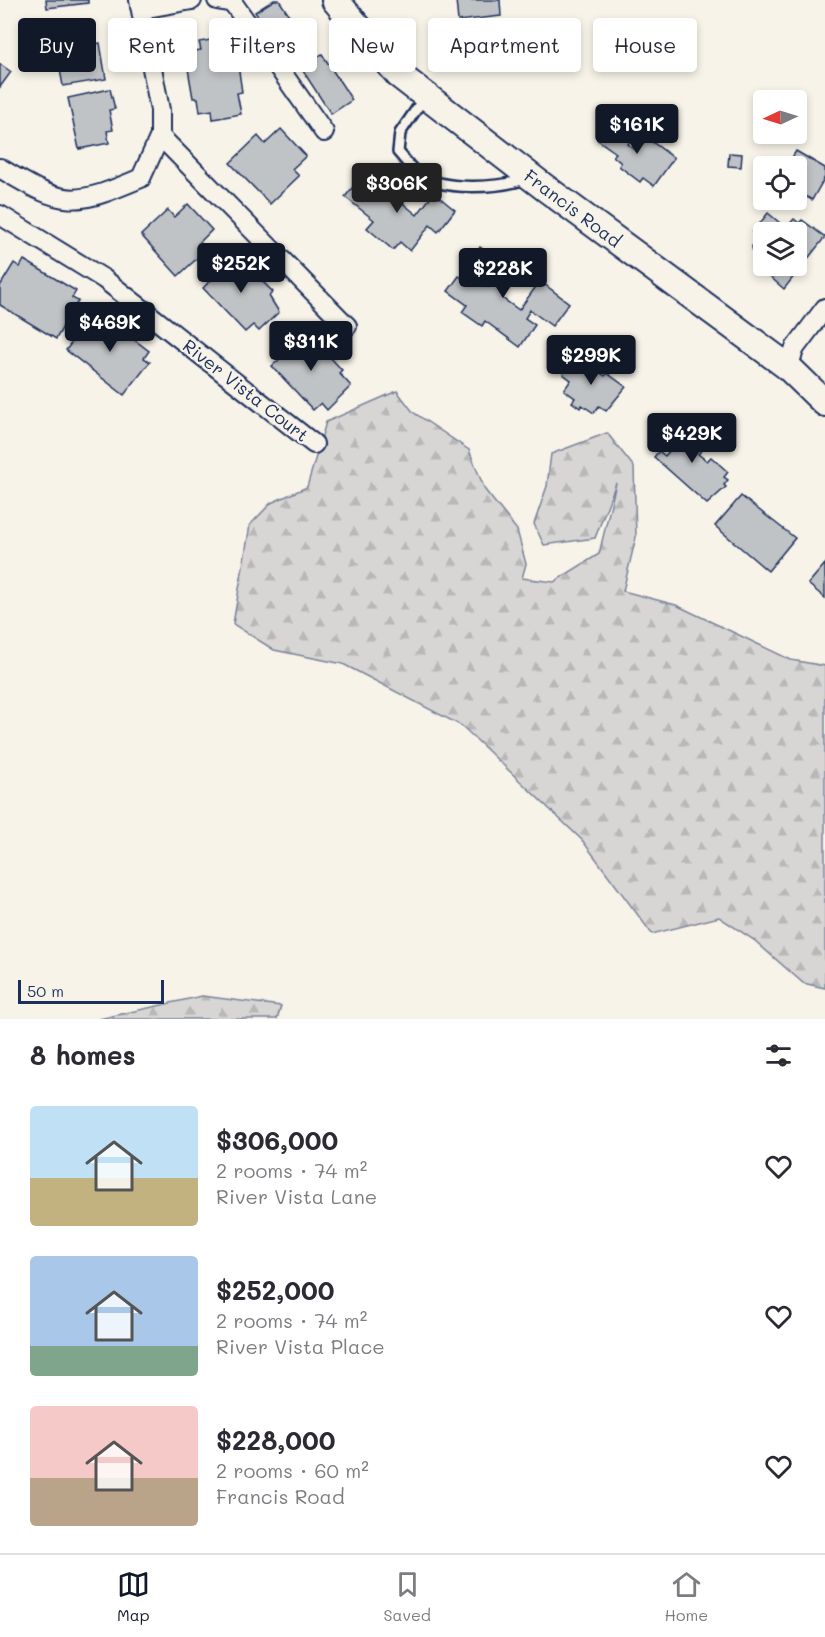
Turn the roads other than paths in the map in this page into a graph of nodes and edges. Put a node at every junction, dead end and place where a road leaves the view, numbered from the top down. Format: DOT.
graph roads {
  1 [pos="192,0"];
  2 [pos="217,0"];
  3 [pos="335,0"];
  4 [pos="140,3"];
  5 [pos="425,95"];
  6 [pos="324,132"];
  7 [pos="160,136"];
  8 [pos="0,168"];
  9 [pos="532,178"];
  10 [pos="0,215"];
  11 [pos="825,308"];
  12 [pos="347,326"];
  13 [pos="788,367"];
  14 [pos="825,403"];
  15 [pos="314,444"];
  1 -- 4 [label="street"];
  2 -- 6 [label="street"];
  3 -- 5 [label="street, Francis Road"];
  4 -- 7 [label="street"];
  5 -- 9 [label="street, Francis Road"];
  5 -- 9 [label="lane"];
  7 -- 8 [label="street"];
  7 -- 12 [label="street"];
  9 -- 13 [label="street, Francis Road"];
  10 -- 15 [label="street, River Vista Court"];
  11 -- 13 [label="street"];
  13 -- 14 [label="street, Francis Road"];
}
